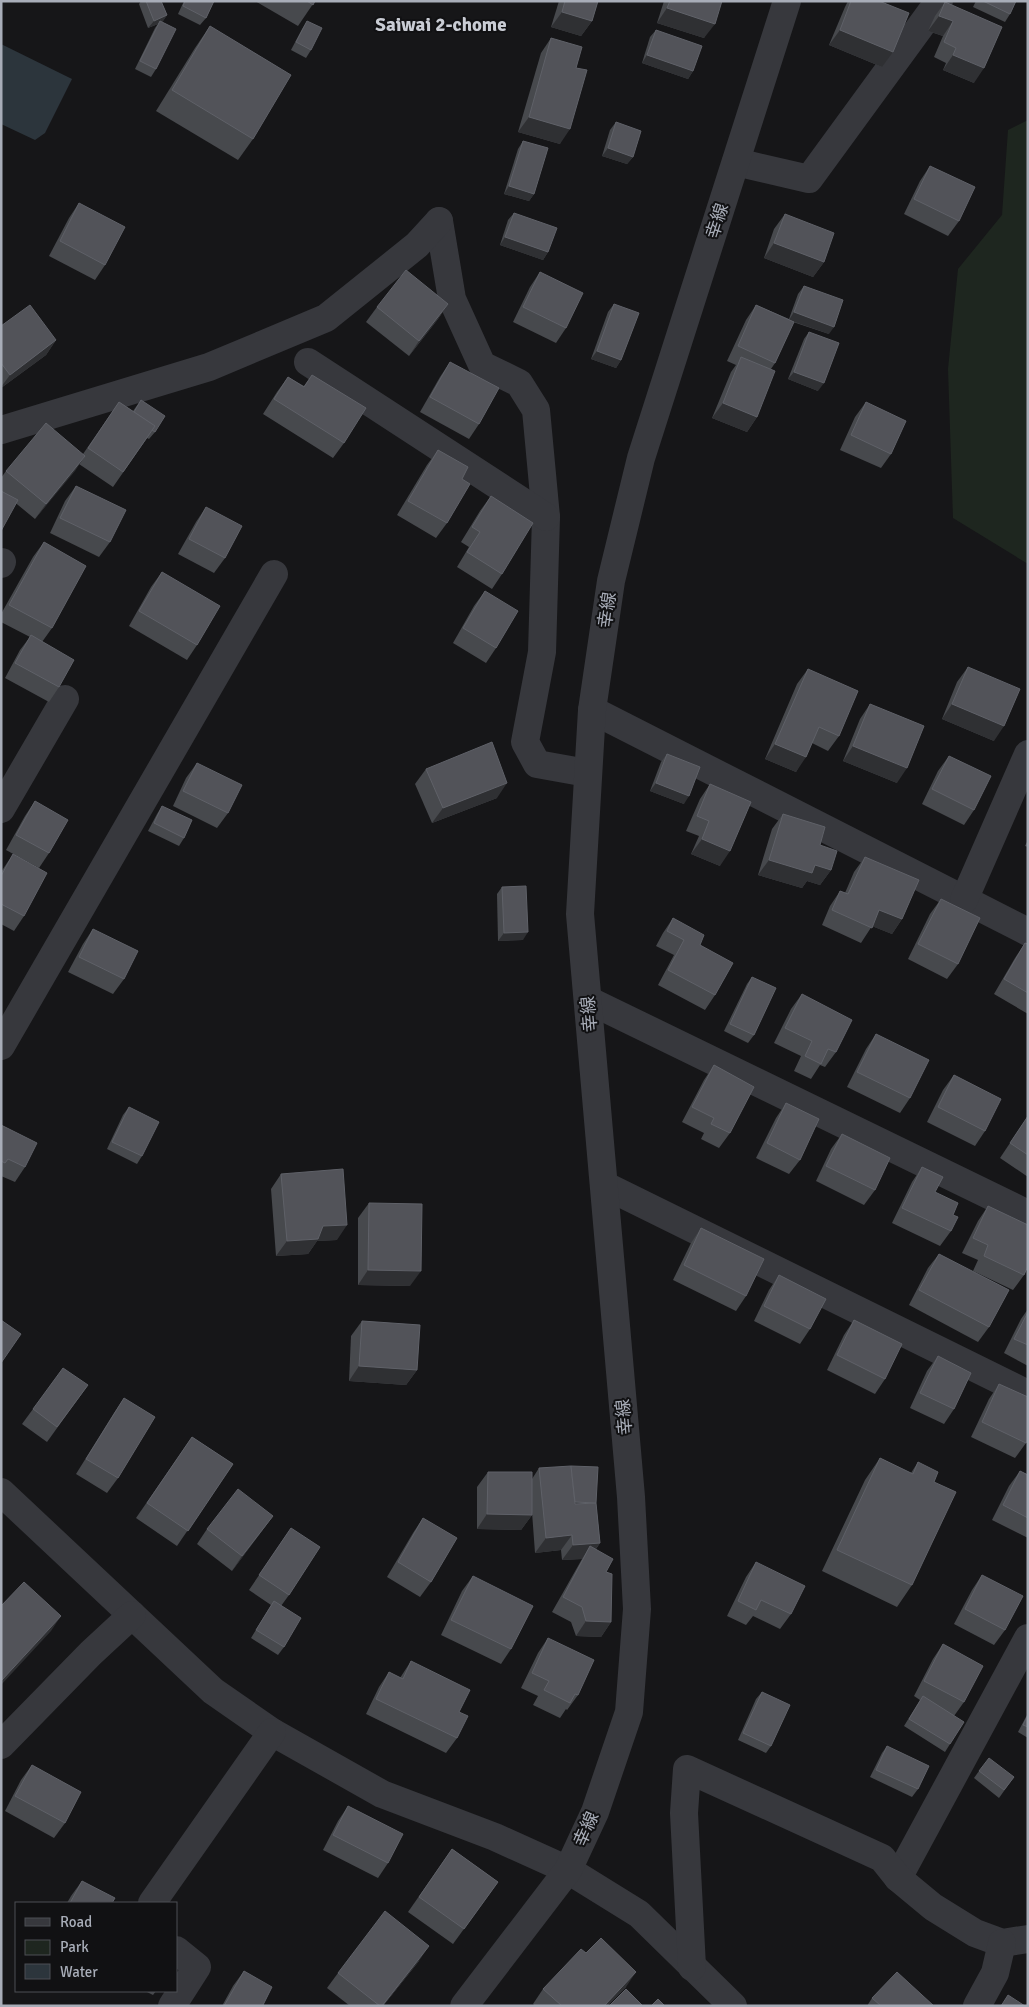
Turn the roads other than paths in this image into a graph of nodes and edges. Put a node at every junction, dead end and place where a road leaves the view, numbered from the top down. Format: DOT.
graph roads {
  1 [pos="788,1"];
  2 [pos="939,1"];
  3 [pos="736,162"];
  4 [pos="308,362"];
  5 [pos="1,430"];
  6 [pos="546,517"];
  7 [pos="274,574"];
  8 [pos="65,698"];
  9 [pos="592,710"];
  10 [pos="1028,754"];
  11 [pos="587,773"];
  12 [pos="1,809"];
  13 [pos="964,900"];
  14 [pos="1028,932"];
  15 [pos="588,1000"];
  16 [pos="1,1046"];
  17 [pos="604,1185"];
  18 [pos="1028,1214"];
  19 [pos="1028,1394"];
  20 [pos="1,1492"];
  21 [pos="132,1615"];
  22 [pos="1028,1638"];
  23 [pos="272,1732"];
  24 [pos="1,1745"];
  25 [pos="568,1870"];
  26 [pos="898,1878"];
  27 [pos="153,1902"];
  28 [pos="1015,1941"];
  29 [pos="178,1952"];
  30 [pos="692,1967"];
  31 [pos="172,2006"];
  32 [pos="464,2006"];
  33 [pos="733,2006"];
  34 [pos="977,2006"];
  1 -- 3 [label="street, 幸線"];
  2 -- 3 [label="street"];
  3 -- 9 [label="street, 幸線"];
  4 -- 6 [label="street"];
  5 -- 6 [label="street"];
  6 -- 11 [label="street"];
  7 -- 16 [label="street"];
  8 -- 12 [label="street"];
  9 -- 11 [label="street, 幸線"];
  9 -- 13 [label="street"];
  10 -- 13 [label="street"];
  11 -- 15 [label="street, 幸線"];
  13 -- 14 [label="street"];
  15 -- 17 [label="street, 幸線"];
  15 -- 18 [label="street"];
  17 -- 19 [label="street"];
  17 -- 25 [label="street, 幸線"];
  20 -- 21 [label="street"];
  21 -- 23 [label="street"];
  21 -- 24 [label="street"];
  22 -- 26 [label="street"];
  23 -- 25 [label="street"];
  23 -- 27 [label="street"];
  25 -- 30 [label="street"];
  25 -- 32 [label="street, 幸線"];
  26 -- 28 [label="street"];
  26 -- 30 [label="street"];
  28 -- 34 [label="street"];
  29 -- 31 [label="street"];
  30 -- 33 [label="street"];
}
